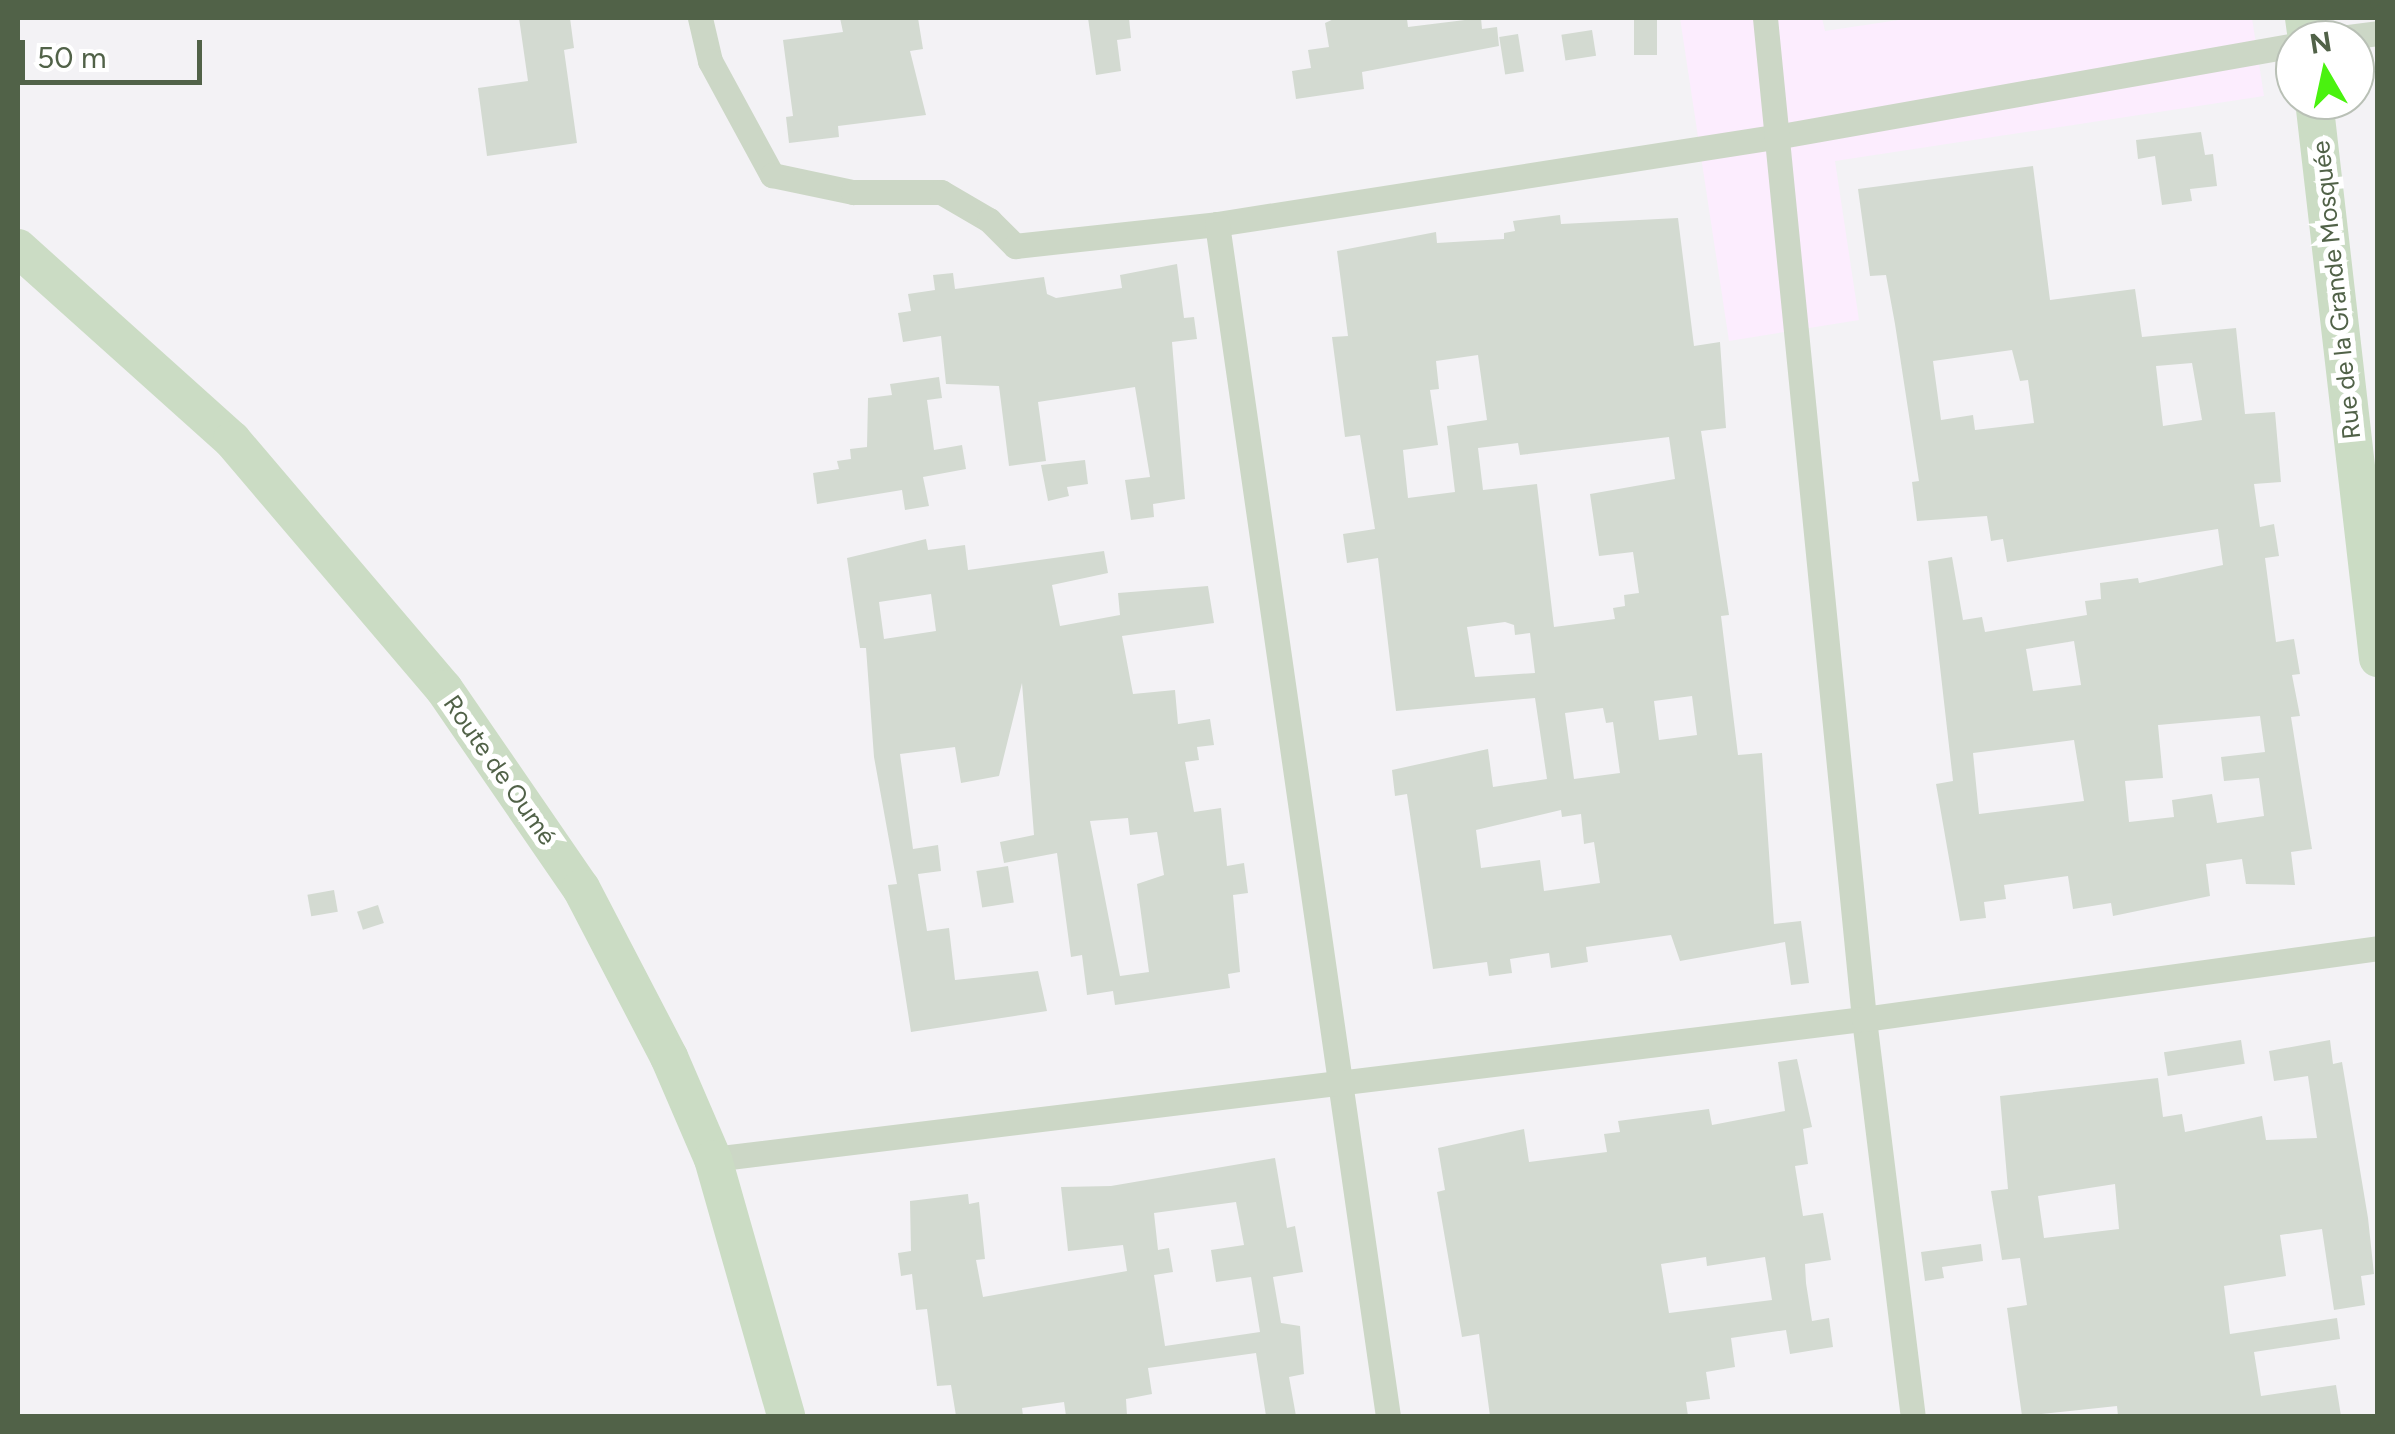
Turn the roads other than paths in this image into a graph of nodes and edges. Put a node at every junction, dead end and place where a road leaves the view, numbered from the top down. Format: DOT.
graph roads {
  1 [pos="700,18"];
  2 [pos="1765,18"];
  3 [pos="2275,48"];
  4 [pos="2316,120"];
  5 [pos="1781,136"];
  6 [pos="1216,224"];
  7 [pos="18,248"];
  8 [pos="2378,658"];
  9 [pos="2378,948"];
  10 [pos="1864,1019"];
  11 [pos="1344,1082"];
  12 [pos="713,1160"];
  13 [pos="786,1416"];
  14 [pos="1388,1416"];
  15 [pos="1913,1416"];
  1 -- 6 [label="street"];
  2 -- 5 [label="street"];
  3 -- 5 [label="street"];
  4 -- 8 [label="main road, Rue de la Grande Mosquée"];
  5 -- 6 [label="street"];
  5 -- 10 [label="street"];
  6 -- 11 [label="street"];
  7 -- 12 [label="main road, Route de Oumé"];
  9 -- 10 [label="street"];
  10 -- 11 [label="street"];
  10 -- 15 [label="street"];
  11 -- 12 [label="street"];
  11 -- 14 [label="street"];
  12 -- 13 [label="main road, Route de Oumé"];
}
